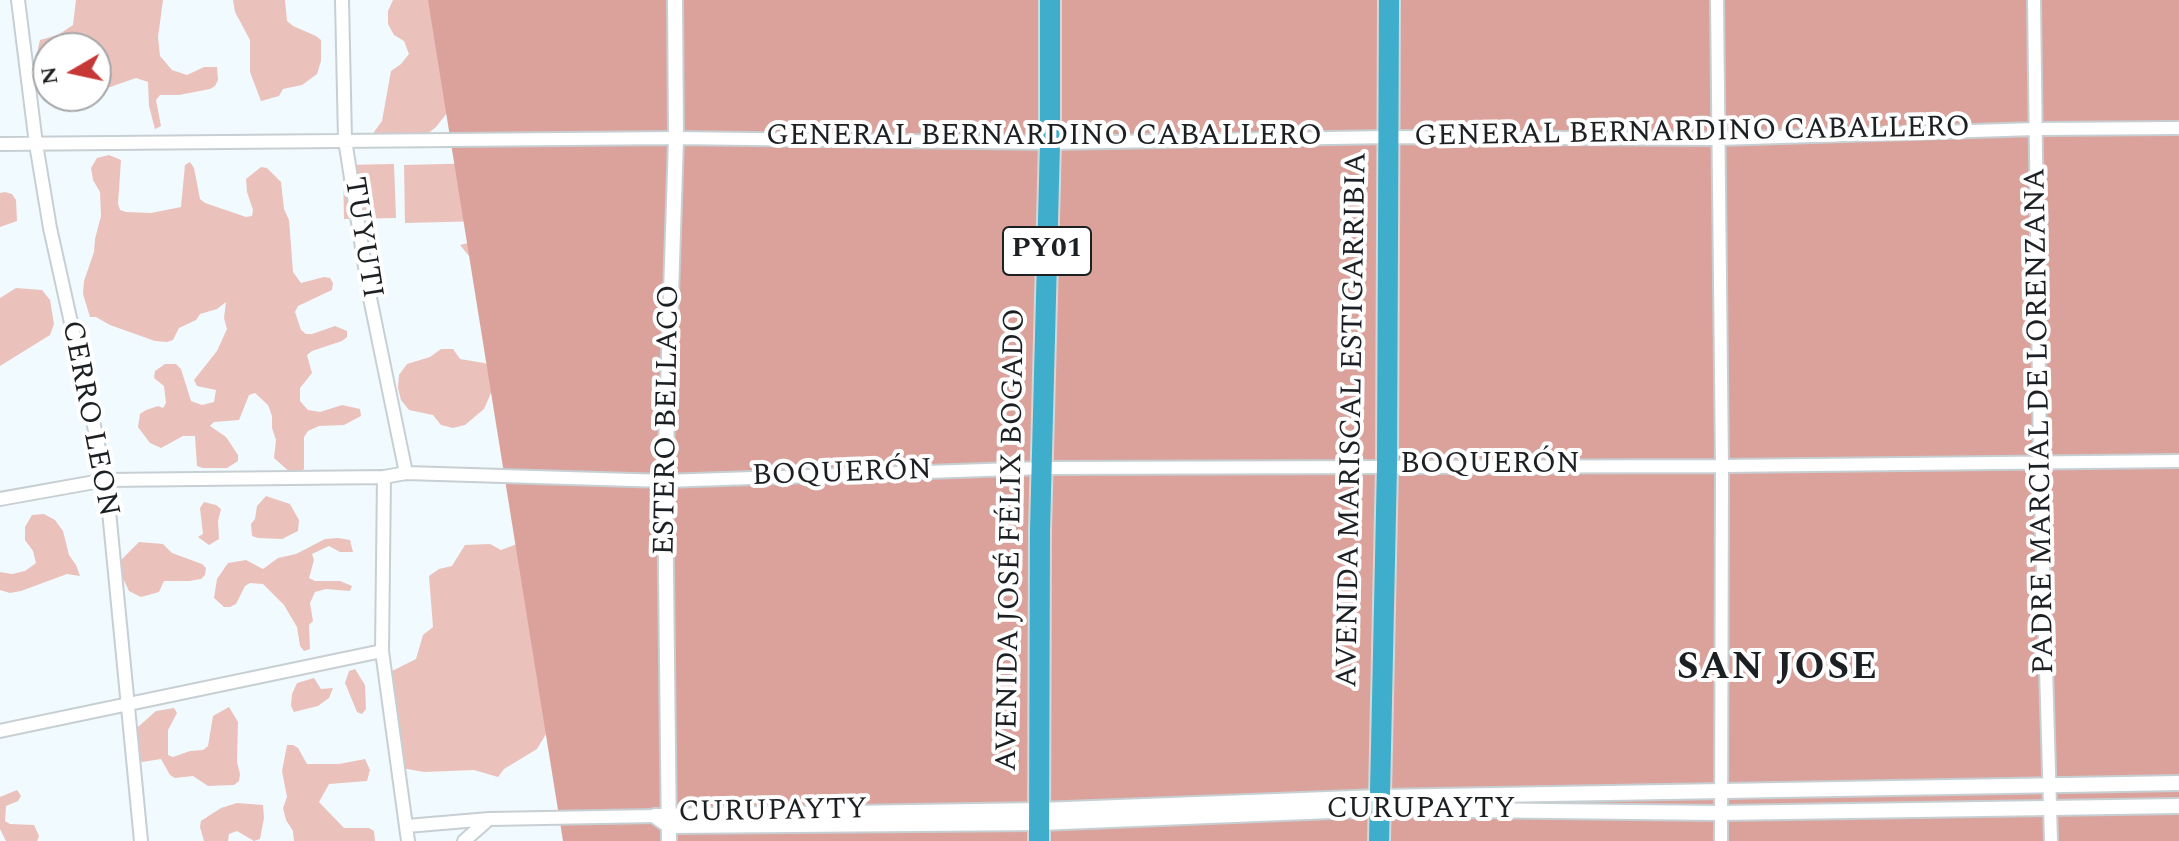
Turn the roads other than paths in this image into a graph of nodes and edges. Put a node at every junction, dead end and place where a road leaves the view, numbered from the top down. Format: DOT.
graph roads {
  1 [pos="18,0"];
  2 [pos="342,0"];
  3 [pos="675,0"];
  4 [pos="1050,0"];
  5 [pos="1389,0"];
  6 [pos="1717,0"];
  7 [pos="2034,0"];
  8 [pos="2179,128"];
  9 [pos="2036,129"];
  10 [pos="1388,137"];
  11 [pos="676,138"];
  12 [pos="1717,139"];
  13 [pos="345,140"];
  14 [pos="1050,143"];
  15 [pos="0,144"];
  16 [pos="36,144"];
  17 [pos="2040,461"];
  18 [pos="2179,461"];
  19 [pos="1387,466"];
  20 [pos="1722,466"];
  21 [pos="1043,468"];
  22 [pos="406,473"];
  23 [pos="384,477"];
  24 [pos="106,480"];
  25 [pos="661,481"];
  26 [pos="0,499"];
  27 [pos="382,651"];
  28 [pos="126,704"];
  29 [pos="0,731"];
  30 [pos="2179,783"];
  31 [pos="2050,784"];
  32 [pos="1720,790"];
  33 [pos="1380,803"];
  34 [pos="2179,806"];
  35 [pos="2050,807"];
  36 [pos="1720,813"];
  37 [pos="489,819"];
  38 [pos="666,824"];
  39 [pos="1039,825"];
  40 [pos="407,826"];
  41 [pos="141,841"];
  42 [pos="408,841"];
  43 [pos="464,841"];
  44 [pos="1379,841"];
  45 [pos="1721,841"];
  46 [pos="2051,841"];
  1 -- 16 [label="street, CERRO LEON"];
  2 -- 13 [label="street, TUYUTI"];
  3 -- 11 [label="street, ESTERO BELLACO"];
  4 -- 14 [label="highway, AVENIDA JOSÉ FÉLIX BOGADO / PY01"];
  5 -- 10 [label="highway, AVENIDA MARISCAL ESTIGARRIBIA"];
  6 -- 12 [label="street"];
  7 -- 9 [label="street, PADRE MARCIAL DE LORENZANA"];
  8 -- 9 [label="street, GENERAL BERNARDINO CABALLERO"];
  9 -- 12 [label="street, GENERAL BERNARDINO CABALLERO"];
  9 -- 17 [label="street, PADRE MARCIAL DE LORENZANA"];
  10 -- 12 [label="street, GENERAL BERNARDINO CABALLERO"];
  10 -- 14 [label="street, GENERAL BERNARDINO CABALLERO"];
  10 -- 19 [label="highway, AVENIDA MARISCAL ESTIGARRIBIA"];
  11 -- 13 [label="street, GENERAL BERNARDINO CABALLERO"];
  11 -- 14 [label="street, GENERAL BERNARDINO CABALLERO"];
  11 -- 25 [label="street, ESTERO BELLACO"];
  12 -- 20 [label="street"];
  13 -- 16 [label="street, GENERAL BERNARDINO CABALLERO"];
  13 -- 22 [label="street, TUYUTI"];
  14 -- 21 [label="highway, AVENIDA JOSÉ FÉLIX BOGADO / PY01"];
  15 -- 16 [label="street, GENERAL BERNARDINO CABALLERO"];
  16 -- 24 [label="street, CERRO LEON"];
  17 -- 18 [label="street, BOQUERÓN"];
  17 -- 20 [label="street, BOQUERÓN"];
  17 -- 31 [label="street, PADRE MARCIAL DE LORENZANA"];
  19 -- 20 [label="street, BOQUERÓN"];
  19 -- 21 [label="street, BOQUERÓN"];
  19 -- 33 [label="highway, AVENIDA MARISCAL ESTIGARRIBIA"];
  20 -- 32 [label="street"];
  21 -- 25 [label="street, BOQUERÓN"];
  21 -- 39 [label="highway, AVENIDA JOSÉ FÉLIX BOGADO / PY01"];
  22 -- 23 [label="street, BOQUERÓN"];
  22 -- 25 [label="street, BOQUERÓN"];
  23 -- 24 [label="street, BOQUERÓN"];
  23 -- 27 [label="street"];
  24 -- 26 [label="street, BOQUERÓN"];
  24 -- 28 [label="street, CERRO LEON"];
  25 -- 38 [label="street, ESTERO BELLACO"];
  27 -- 28 [label="street"];
  27 -- 40 [label="street"];
  28 -- 29 [label="street"];
  28 -- 41 [label="street, CERRO LEON"];
  30 -- 31 [label="street, CURUPAYTY"];
  31 -- 32 [label="street, CURUPAYTY"];
  31 -- 35 [label="street, PADRE MARCIAL DE LORENZANA"];
  32 -- 33 [label="street, CURUPAYTY"];
  32 -- 36 [label="street"];
  33 -- 36 [label="street, CURUPAYTY"];
  33 -- 39 [label="street, CURUPAYTY"];
  33 -- 44 [label="highway, AVENIDA MARISCAL ESTIGARRIBIA"];
  34 -- 35 [label="street, CURUPAYTY"];
  35 -- 36 [label="street, CURUPAYTY"];
  35 -- 46 [label="street, PADRE MARCIAL DE LORENZANA"];
  36 -- 45 [label="street"];
  37 -- 38 [label="street"];
  37 -- 40 [label="street"];
  37 -- 43 [label="street"];
  38 -- 39 [label="street, CURUPAYTY"];
  40 -- 42 [label="street"];
}
